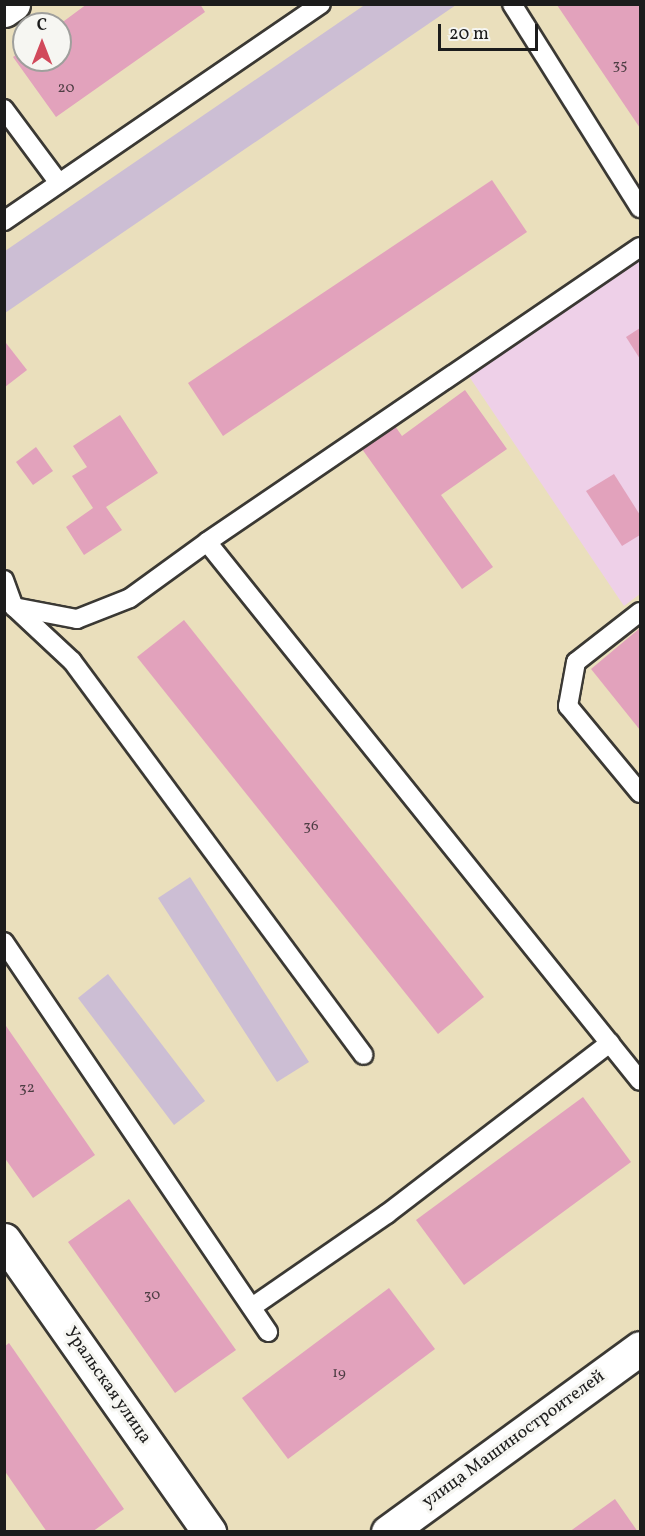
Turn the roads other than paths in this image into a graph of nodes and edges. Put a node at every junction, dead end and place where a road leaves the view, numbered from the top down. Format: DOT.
graph roads {
  1 [pos="13,4"];
  2 [pos="321,4"];
  3 [pos="512,4"];
  4 [pos="4,10"];
  5 [pos="4,109"];
  6 [pos="59,183"];
  7 [pos="640,208"];
  8 [pos="4,221"];
  9 [pos="640,247"];
  10 [pos="207,542"];
  11 [pos="4,580"];
  12 [pos="9,610"];
  13 [pos="640,612"];
  14 [pos="640,793"];
  15 [pos="4,942"];
  16 [pos="610,1043"];
  17 [pos="364,1055"];
  18 [pos="640,1081"];
  19 [pos="4,1240"];
  20 [pos="252,1307"];
  21 [pos="268,1332"];
  22 [pos="640,1348"];
  23 [pos="208,1532"];
  24 [pos="388,1532"];
  1 -- 4 [label="street"];
  2 -- 6 [label="lane"];
  3 -- 7 [label="lane"];
  5 -- 6 [label="lane"];
  6 -- 8 [label="lane"];
  9 -- 10 [label="lane"];
  10 -- 12 [label="lane"];
  10 -- 16 [label="lane"];
  11 -- 12 [label="lane"];
  12 -- 17 [label="lane"];
  13 -- 14 [label="lane"];
  15 -- 20 [label="lane"];
  16 -- 18 [label="lane"];
  16 -- 20 [label="lane"];
  19 -- 23 [label="street, Уральская улица"];
  20 -- 21 [label="lane"];
  22 -- 24 [label="street, улица Машиностроителей"];
}
